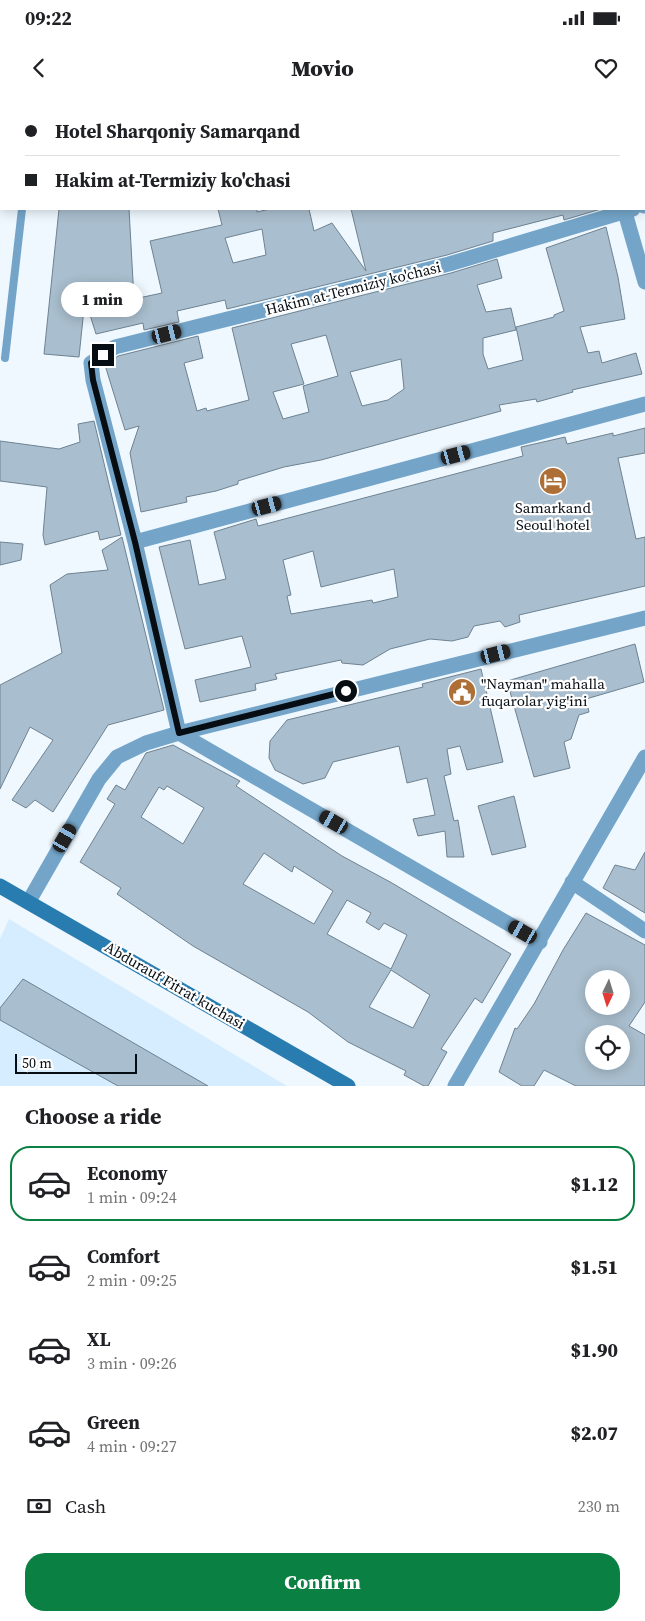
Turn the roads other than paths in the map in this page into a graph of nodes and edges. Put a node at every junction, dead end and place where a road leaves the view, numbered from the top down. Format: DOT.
graph roads {
  1 [pos="22,210"];
  2 [pos="627,210"];
  3 [pos="645,282"];
  4 [pos="5,358"];
  5 [pos="645,404"];
  6 [pos="135,542"];
  7 [pos="645,618"];
  8 [pos="179,733"];
  9 [pos="645,758"];
  10 [pos="572,882"];
  11 [pos="0,886"];
  12 [pos="29,901"];
  13 [pos="645,931"];
  14 [pos="540,942"];
  15 [pos="348,1086"];
  16 [pos="455,1086"];
  1 -- 4 [label="lane"];
  2 -- 3 [label="street"];
  2 -- 6 [label="street, Hakim at-Termiziy ko'chasi"];
  5 -- 6 [label="street"];
  6 -- 8 [label="street"];
  7 -- 8 [label="street"];
  8 -- 12 [label="street"];
  8 -- 14 [label="street"];
  9 -- 10 [label="street"];
  10 -- 13 [label="street"];
  10 -- 14 [label="street"];
  11 -- 12 [label="street, Abdurauf Fitrat kuchasi"];
  12 -- 15 [label="street, Abdurauf Fitrat kuchasi"];
  14 -- 16 [label="street"];
}
